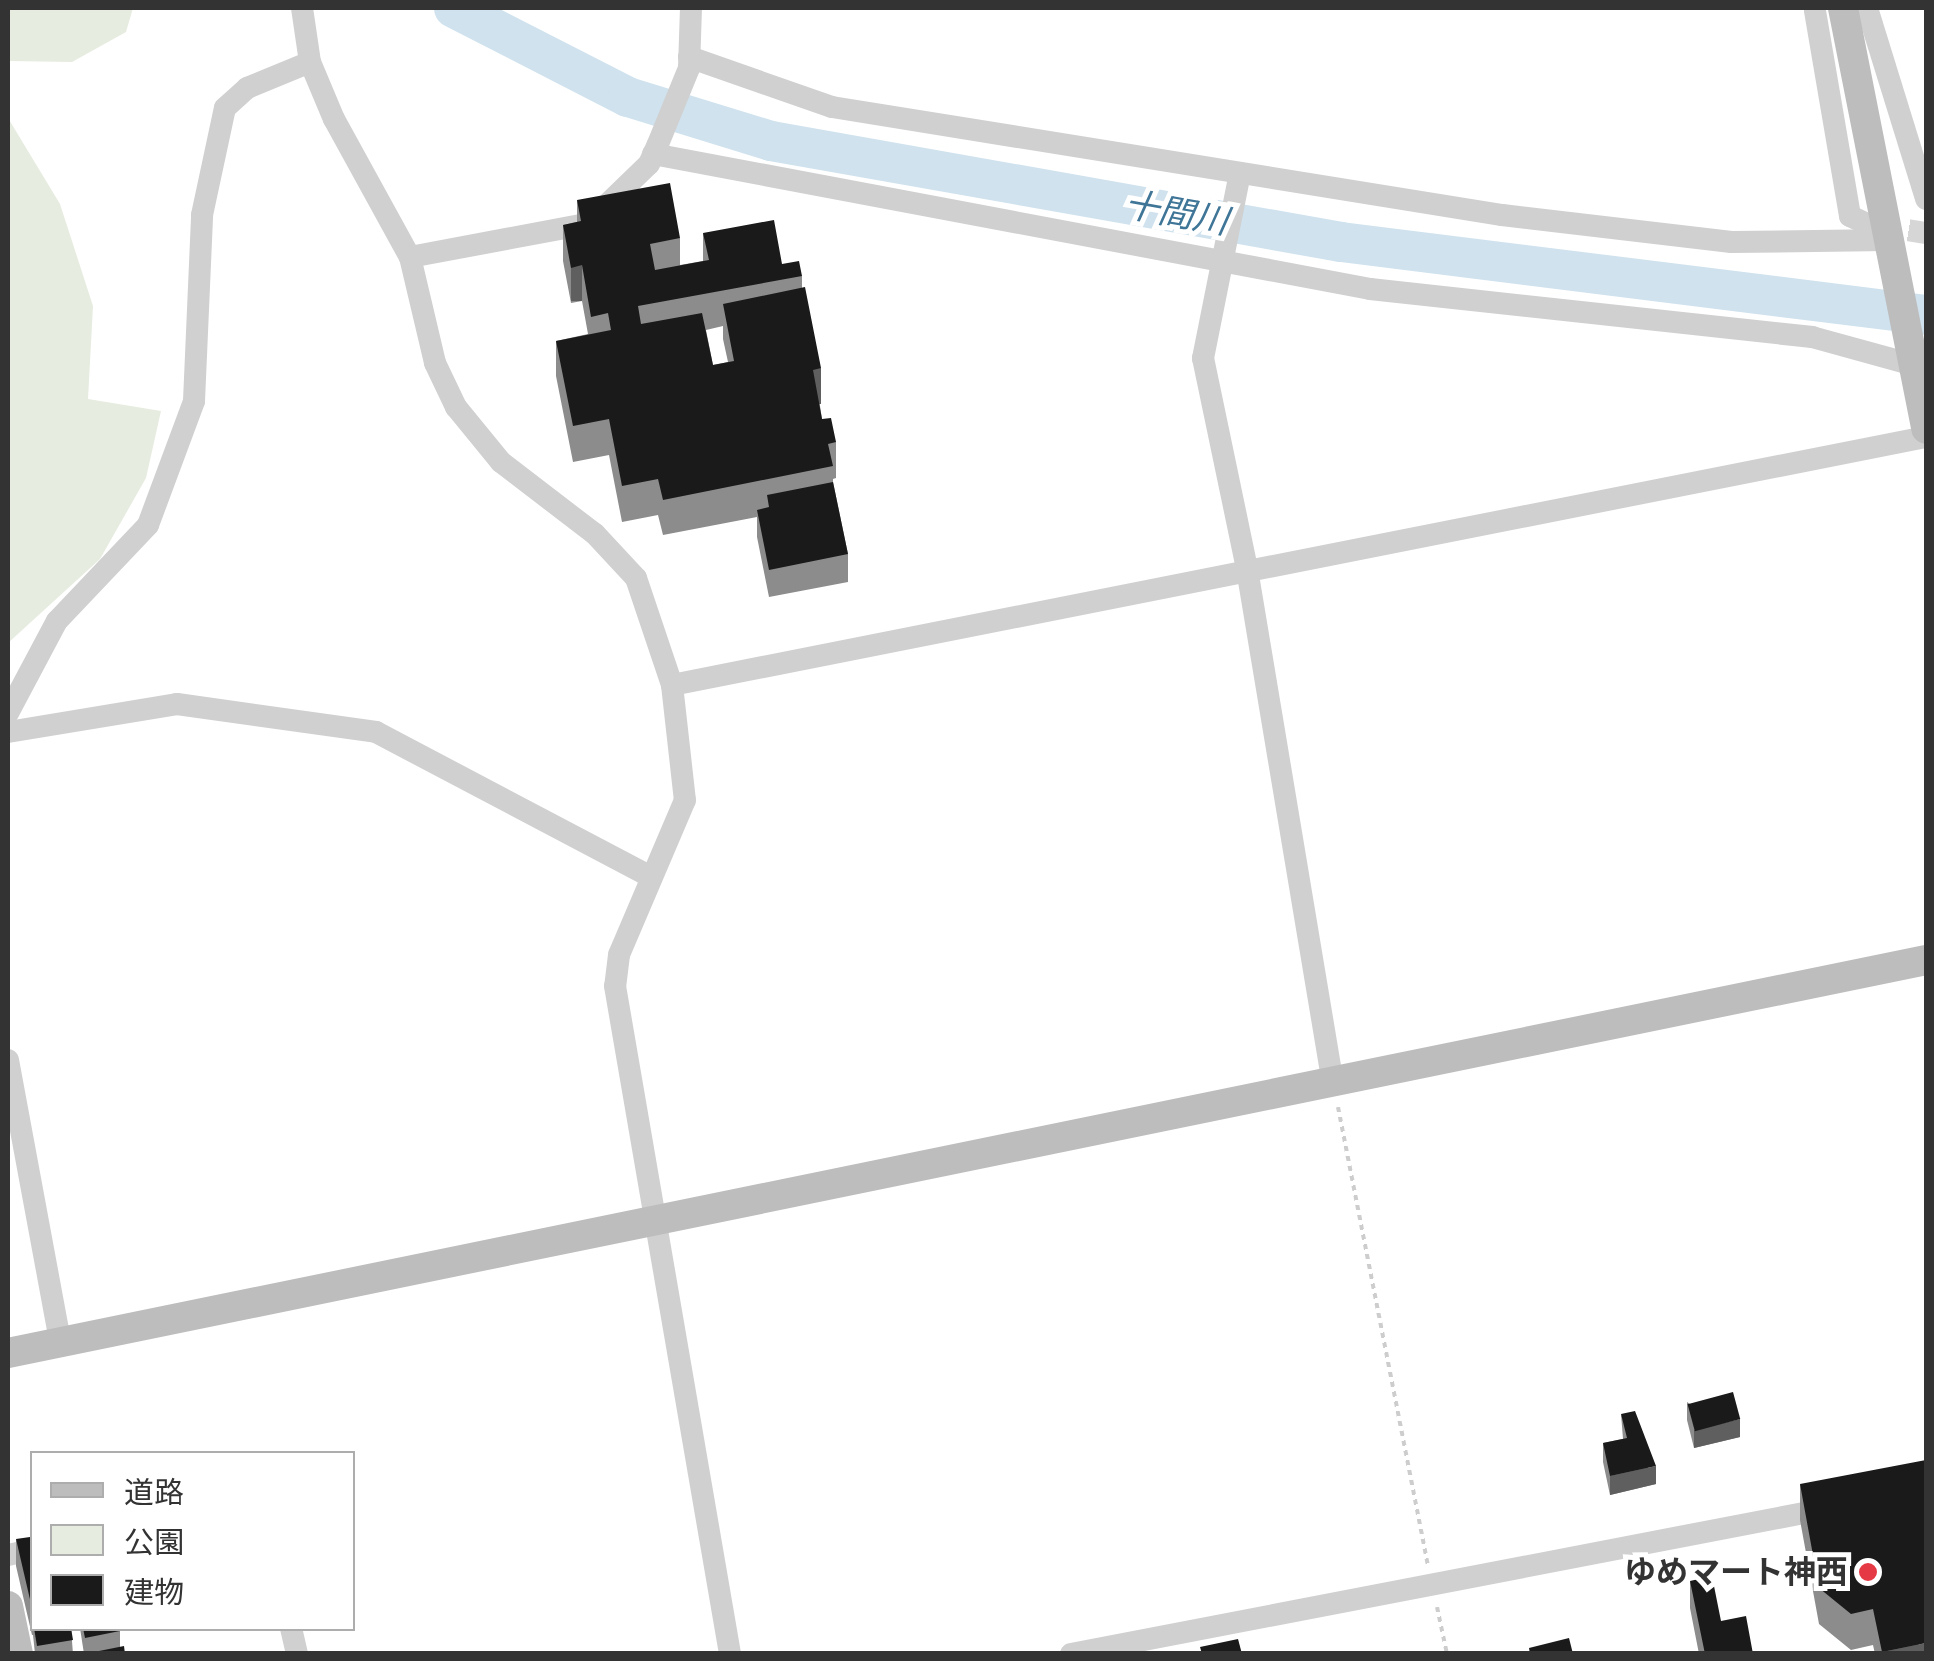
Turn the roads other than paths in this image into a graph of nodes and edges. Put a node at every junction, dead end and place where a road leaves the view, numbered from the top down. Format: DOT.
graph roads {
  1 [pos="302,8"];
  2 [pos="691,8"];
  3 [pos="1867,8"];
  4 [pos="1829,9"];
  5 [pos="310,62"];
  6 [pos="689,62"];
  7 [pos="1910,142"];
  8 [pos="656,149"];
  9 [pos="1926,168"];
  10 [pos="1239,180"];
  11 [pos="1926,199"];
  12 [pos="1882,241"];
  13 [pos="410,257"];
  14 [pos="1225,260"];
  15 [pos="1912,356"];
  16 [pos="1926,428"];
  17 [pos="1926,437"];
  18 [pos="1248,569"];
  19 [pos="672,685"];
  20 [pos="8,713"];
  21 [pos="8,732"];
  22 [pos="652,877"];
  23 [pos="1926,960"];
  24 [pos="8,1060"];
  25 [pos="1332,1078"];
  26 [pos="659,1224"];
  27 [pos="60,1341"];
  28 [pos="8,1353"];
  29 [pos="1850,1504"];
  30 [pos="8,1606"];
  31 [pos="18,1654"];
  32 [pos="730,1654"];
  33 [pos="1071,1654"];
  1 -- 5 [label="street"];
  2 -- 6 [label="street"];
  3 -- 7 [label="street"];
  4 -- 12 [label="street"];
  5 -- 13 [label="street"];
  5 -- 20 [label="street"];
  6 -- 8 [label="street"];
  6 -- 10 [label="street"];
  7 -- 9 [label="street"];
  7 -- 11 [label="street"];
  8 -- 13 [label="street"];
  8 -- 14 [label="street"];
  10 -- 12 [label="street"];
  10 -- 14 [label="street"];
  12 -- 15 [label="street"];
  13 -- 19 [label="street"];
  14 -- 15 [label="street"];
  14 -- 18 [label="street"];
  15 -- 16 [label="street"];
  17 -- 18 [label="street"];
  18 -- 19 [label="street"];
  18 -- 25 [label="street"];
  19 -- 22 [label="street"];
  21 -- 22 [label="street"];
  22 -- 26 [label="street"];
  23 -- 25 [label="street"];
  24 -- 27 [label="street"];
  25 -- 26 [label="street"];
  26 -- 27 [label="street"];
  26 -- 32 [label="street"];
  27 -- 28 [label="street"];
  29 -- 33 [label="street"];
  30 -- 31 [label="street"];
}
